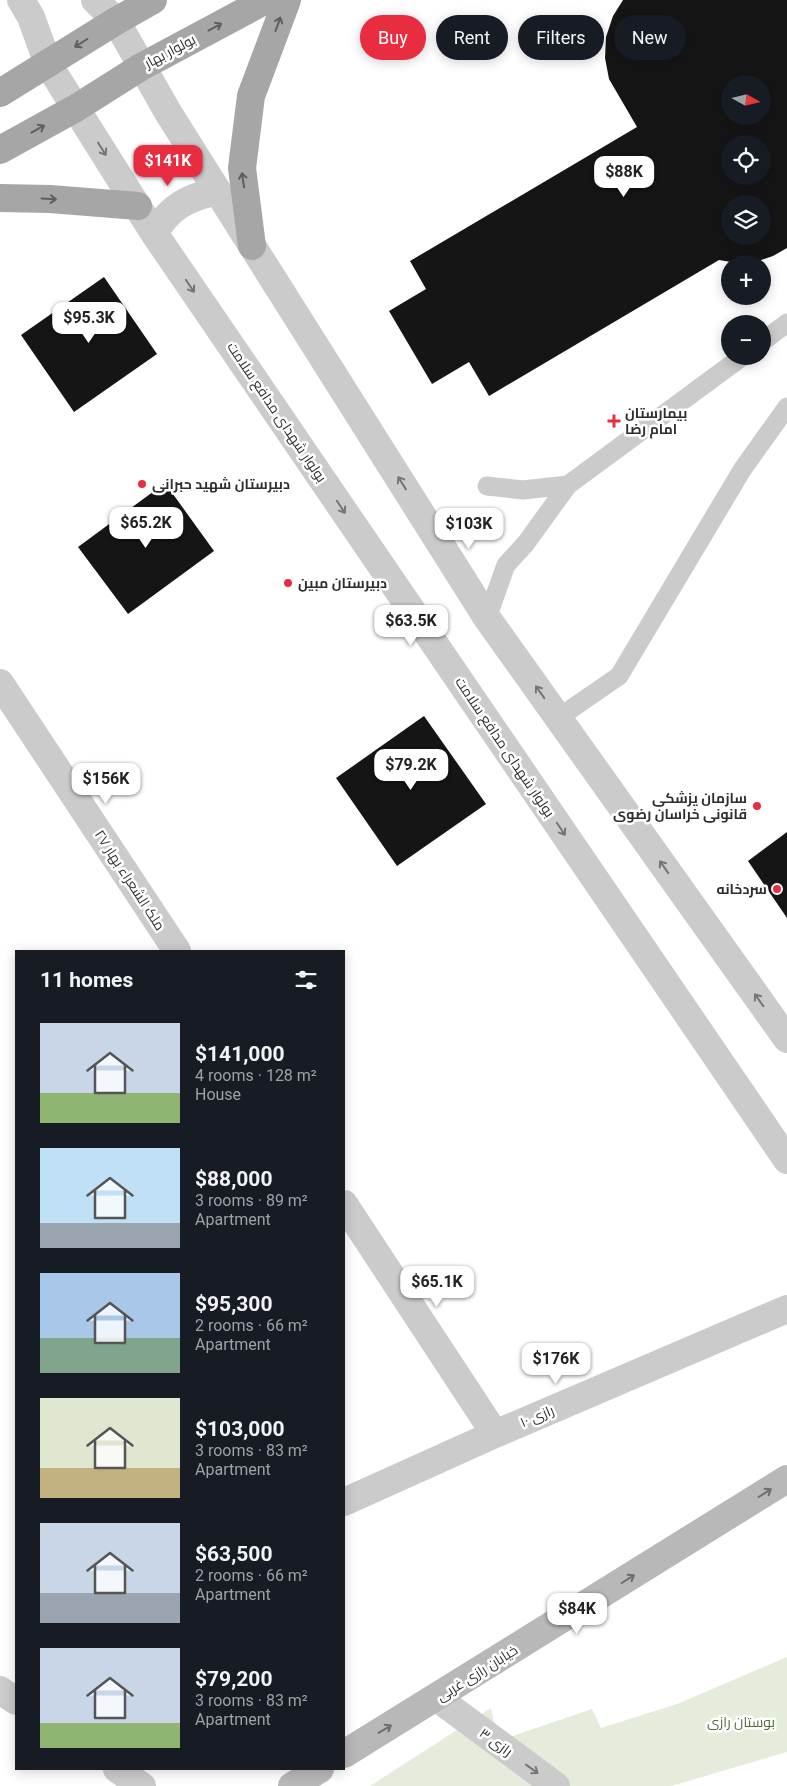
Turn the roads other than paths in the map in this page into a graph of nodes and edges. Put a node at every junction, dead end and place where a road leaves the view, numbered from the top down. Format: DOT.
graph roads {
  1 [pos="21,0"];
  2 [pos="95,0"];
  3 [pos="154,0"];
  4 [pos="266,0"];
  5 [pos="287,0"];
  6 [pos="116,21"];
  7 [pos="48,64"];
  8 [pos="141,67"];
  9 [pos="0,94"];
  10 [pos="76,108"];
  11 [pos="0,150"];
  12 [pos="217,191"];
  13 [pos="0,198"];
  14 [pos="138,206"];
  15 [pos="154,233"];
  16 [pos="252,246"];
  17 [pos="787,324"];
  18 [pos="771,336"];
  19 [pos="731,365"];
  20 [pos="787,407"];
  21 [pos="568,485"];
  22 [pos="487,486"];
  23 [pos="487,618"];
  24 [pos="0,683"];
  25 [pos="558,718"];
  26 [pos="176,950"];
  27 [pos="787,1039"];
  28 [pos="787,1160"];
  29 [pos="345,1206"];
  30 [pos="787,1309"];
  31 [pos="495,1434"];
  32 [pos="787,1479"];
  33 [pos="345,1502"];
  34 [pos="437,1698"];
  35 [pos="345,1753"];
  36 [pos="118,1770"];
  37 [pos="318,1770"];
  38 [pos="142,1786"];
  39 [pos="292,1786"];
  40 [pos="556,1786"];
  1 -- 7 [label="street, بولوار شهدای مدافع سلامت"];
  2 -- 6 [label="street"];
  3 -- 6 [label="main road"];
  8 -- 4 [label="main road, بولوار بهار, one-way"];
  16 -- 5 [label="main road, one-way"];
  6 -- 7 [label="main road, one-way"];
  6 -- 8 [label="street"];
  7 -- 9 [label="main road"];
  7 -- 10 [label="street, بولوار شهدای مدافع سلامت"];
  8 -- 10 [label="main road, بولوار بهار"];
  8 -- 12 [label="street"];
  11 -- 10 [label="main road, بولوار بهار, one-way"];
  10 -- 14 [label="street, بولوار شهدای مدافع سلامت, one-way"];
  12 -- 15 [label="street"];
  12 -- 16 [label="street"];
  13 -- 14 [label="main road, one-way"];
  14 -- 15 [label="street, بولوار شهدای مدافع سلامت"];
  15 -- 28 [label="street, بولوار شهدای مدافع سلامت, one-way"];
  23 -- 16 [label="street, one-way"];
  17 -- 18 [label="lane"];
  19 -- 21 [label="lane"];
  20 -- 25 [label="lane"];
  21 -- 22 [label="lane"];
  21 -- 23 [label="lane"];
  25 -- 23 [label="street, one-way"];
  24 -- 26 [label="street, ملک الشعراء بهار ۲۷"];
  27 -- 25 [label="street, one-way"];
  29 -- 31 [label="street"];
  30 -- 31 [label="street, رازی ۱۰"];
  31 -- 33 [label="street, رازی ۱۰"];
  34 -- 32 [label="main road, خیابان رازی غربی, one-way"];
  35 -- 34 [label="main road, خیابان رازی غربی, one-way"];
  34 -- 40 [label="street, رازی ۳, one-way"];
  36 -- 38 [label="street"];
  37 -- 39 [label="main road"];
}
